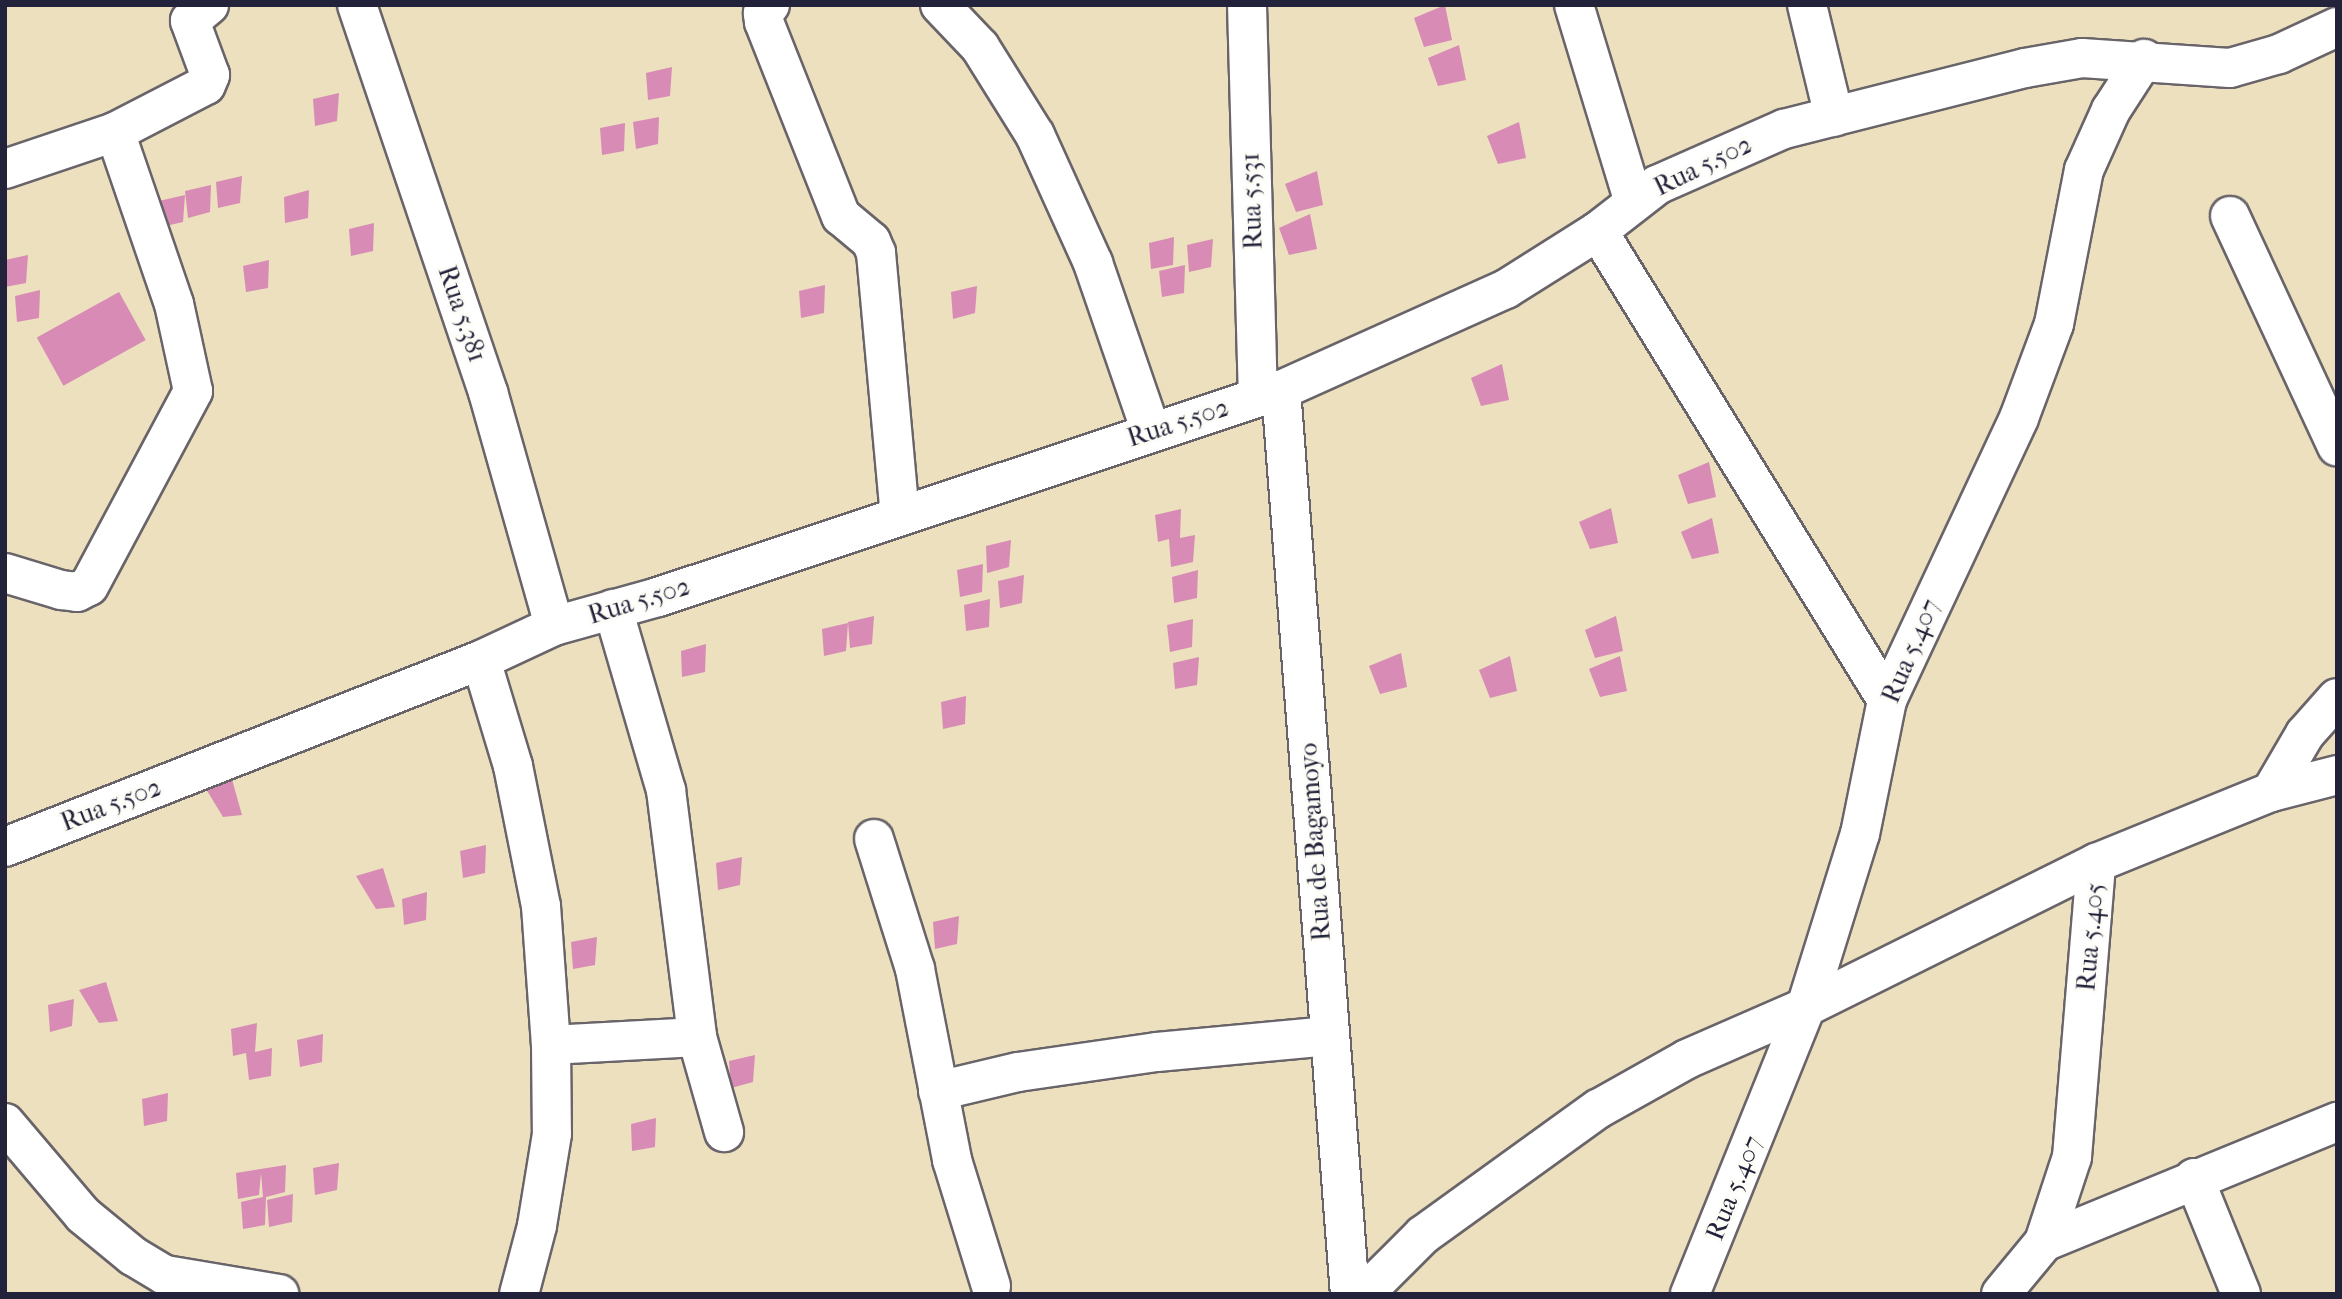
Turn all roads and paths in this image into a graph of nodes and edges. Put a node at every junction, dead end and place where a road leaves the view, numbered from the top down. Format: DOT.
graph roads {
  1 [pos="209,5"];
  2 [pos="357,5"];
  3 [pos="770,5"];
  4 [pos="940,5"];
  5 [pos="1247,5"];
  6 [pos="1574,5"];
  7 [pos="1807,5"];
  8 [pos="2337,27"];
  9 [pos="2144,59"];
  10 [pos="1834,117"];
  11 [pos="115,132"];
  12 [pos="5,169"];
  13 [pos="1634,202"];
  14 [pos="2230,216"];
  15 [pos="1598,231"];
  16 [pos="1269,393"];
  17 [pos="1151,431"];
  18 [pos="2337,446"];
  19 [pos="900,515"];
  20 [pos="5,572"];
  21 [pos="612,610"];
  22 [pos="554,626"];
  23 [pos="481,660"];
  24 [pos="2337,698"];
  25 [pos="1887,701"];
  26 [pos="2337,775"];
  27 [pos="2271,792"];
  28 [pos="874,839"];
  29 [pos="5,847"];
  30 [pos="2096,863"];
  31 [pos="1806,1007"];
  32 [pos="1329,1036"];
  33 [pos="697,1037"];
  34 [pos="551,1045"];
  35 [pos="938,1091"];
  36 [pos="2337,1122"];
  37 [pos="5,1123"];
  38 [pos="724,1132"];
  39 [pos="2194,1178"];
  40 [pos="2044,1242"];
  41 [pos="991,1286"];
  42 [pos="279,1294"];
  43 [pos="519,1294"];
  44 [pos="1350,1294"];
  45 [pos="1364,1294"];
  46 [pos="1690,1294"];
  47 [pos="2001,1294"];
  48 [pos="2241,1294"];
  1 -- 11 [label="street"];
  2 -- 22 [label="street, Rua 5.381"];
  3 -- 19 [label="street"];
  4 -- 17 [label="street"];
  5 -- 16 [label="street, Rua 5.531"];
  6 -- 13 [label="street"];
  7 -- 10 [label="street"];
  8 -- 9 [label="street, Rua 5.502"];
  9 -- 10 [label="street, Rua 5.502"];
  9 -- 25 [label="street, Rua 5.407"];
  10 -- 13 [label="street, Rua 5.502"];
  11 -- 12 [label="street"];
  11 -- 20 [label="street"];
  13 -- 15 [label="street, Rua 5.502"];
  14 -- 18 [label="street"];
  15 -- 16 [label="street, Rua 5.502"];
  15 -- 25 [label="street"];
  16 -- 17 [label="street, Rua 5.502"];
  16 -- 32 [label="street, Rua de Bagamoyo"];
  17 -- 19 [label="street, Rua 5.502"];
  19 -- 21 [label="street, Rua 5.502"];
  21 -- 22 [label="street, Rua 5.502"];
  21 -- 33 [label="street"];
  22 -- 23 [label="street, Rua 5.502"];
  23 -- 29 [label="street, Rua 5.502"];
  23 -- 34 [label="street"];
  24 -- 27 [label="street"];
  25 -- 31 [label="street, Rua 5.407"];
  26 -- 27 [label="street, Rua 5.405"];
  27 -- 30 [label="street, Rua 5.405"];
  28 -- 35 [label="street"];
  30 -- 31 [label="street"];
  30 -- 40 [label="street, Rua 5.405"];
  31 -- 45 [label="street"];
  31 -- 46 [label="street, Rua 5.407"];
  32 -- 35 [label="street"];
  32 -- 44 [label="street, Rua de Bagamoyo"];
  33 -- 34 [label="street"];
  33 -- 38 [label="street"];
  34 -- 43 [label="street"];
  35 -- 41 [label="street"];
  36 -- 39 [label="street"];
  37 -- 42 [label="street"];
  39 -- 40 [label="street"];
  39 -- 48 [label="street"];
  40 -- 47 [label="street, Rua 5.405"];
}
